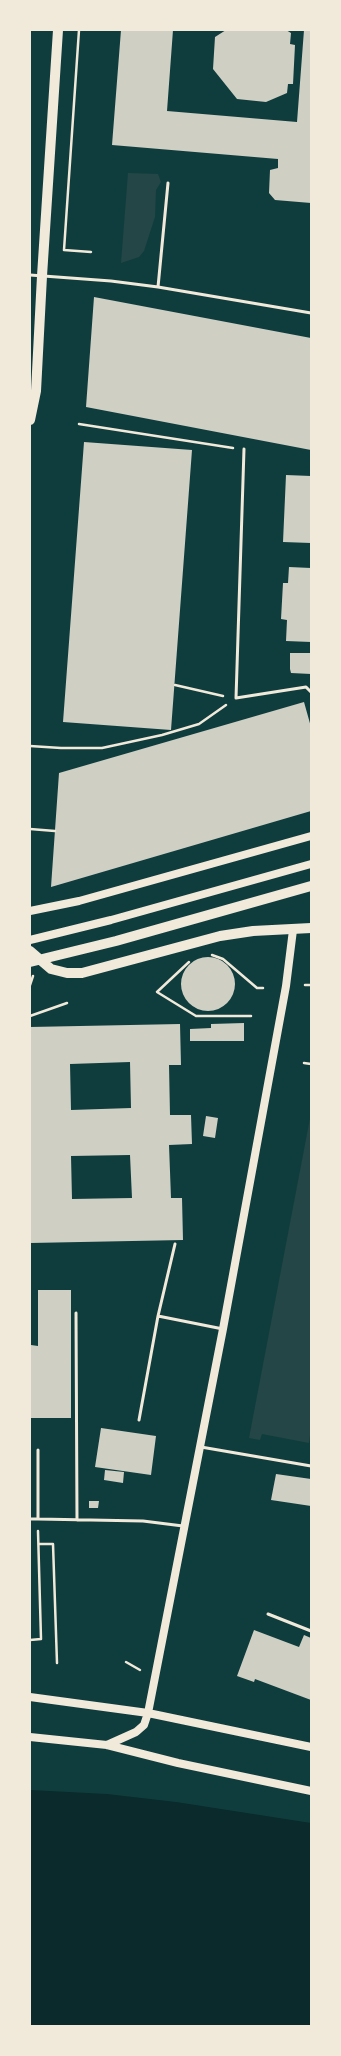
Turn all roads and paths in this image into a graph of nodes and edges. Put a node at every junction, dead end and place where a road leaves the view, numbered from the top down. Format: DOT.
graph roads {
  1 [pos="58,30"];
  2 [pos="80,30"];
  3 [pos="168,183"];
  4 [pos="91,252"];
  5 [pos="30,275"];
  6 [pos="42,276"];
  7 [pos="158,287"];
  8 [pos="311,313"];
  9 [pos="30,420"];
  10 [pos="79,424"];
  11 [pos="244,449"];
  12 [pos="175,685"];
  13 [pos="311,692"];
  14 [pos="236,698"];
  15 [pos="30,746"];
  16 [pos="30,829"];
  17 [pos="55,831"];
  18 [pos="311,836"];
  19 [pos="311,864"];
  20 [pos="311,886"];
  21 [pos="30,911"];
  22 [pos="311,928"];
  23 [pos="293,930"];
  24 [pos="30,940"];
  25 [pos="30,951"];
  26 [pos="209,955"];
  27 [pos="191,960"];
  28 [pos="30,962"];
  29 [pos="305,985"];
  30 [pos="311,985"];
  31 [pos="263,988"];
  32 [pos="67,1003"];
  33 [pos="30,1016"];
  34 [pos="251,1016"];
  35 [pos="304,1063"];
  36 [pos="311,1064"];
  37 [pos="175,1244"];
  38 [pos="76,1313"];
  39 [pos="158,1316"];
  40 [pos="223,1329"];
  41 [pos="139,1420"];
  42 [pos="201,1447"];
  43 [pos="38,1450"];
  44 [pos="311,1466"];
  45 [pos="30,1519"];
  46 [pos="38,1519"];
  47 [pos="78,1520"];
  48 [pos="185,1526"];
  49 [pos="38,1544"];
  50 [pos="268,1614"];
  51 [pos="311,1631"];
  52 [pos="30,1640"];
  53 [pos="126,1662"];
  54 [pos="57,1663"];
  55 [pos="140,1670"];
  56 [pos="30,1697"];
  57 [pos="148,1713"];
  58 [pos="30,1737"];
  59 [pos="107,1745"];
  60 [pos="311,1747"];
  61 [pos="311,1791"];
  1 -- 6 [label="main road"];
  2 -- 4 [label="path"];
  3 -- 7 [label="lane"];
  5 -- 6 [label="lane"];
  6 -- 7 [label="lane"];
  6 -- 9 [label="main road"];
  7 -- 8 [label="lane"];
  10 -- 11 [label="path"];
  11 -- 14 [label="lane"];
  12 -- 14 [label="path"];
  13 -- 14 [label="lane"];
  14 -- 15 [label="path"];
  16 -- 17 [label="path"];
  18 -- 21 [label="main road"];
  19 -- 24 [label="main road"];
  20 -- 28 [label="main road"];
  22 -- 23 [label="main road"];
  23 -- 25 [label="main road"];
  23 -- 40 [label="main road"];
  26 -- 31 [label="path"];
  27 -- 34 [label="path"];
  29 -- 30 [label="path"];
  32 -- 33 [label="path"];
  35 -- 36 [label="path"];
  37 -- 39 [label="lane"];
  38 -- 47 [label="lane"];
  39 -- 40 [label="lane"];
  39 -- 41 [label="lane"];
  40 -- 42 [label="main road"];
  42 -- 44 [label="lane"];
  42 -- 48 [label="main road"];
  43 -- 46 [label="lane"];
  45 -- 46 [label="lane"];
  46 -- 47 [label="lane"];
  46 -- 49 [label="path"];
  47 -- 48 [label="lane"];
  48 -- 57 [label="main road"];
  49 -- 52 [label="path"];
  49 -- 54 [label="path"];
  50 -- 51 [label="lane"];
  53 -- 55 [label="path"];
  56 -- 57 [label="main road"];
  57 -- 59 [label="main road"];
  57 -- 60 [label="main road"];
  58 -- 59 [label="main road"];
  59 -- 61 [label="main road"];
}
